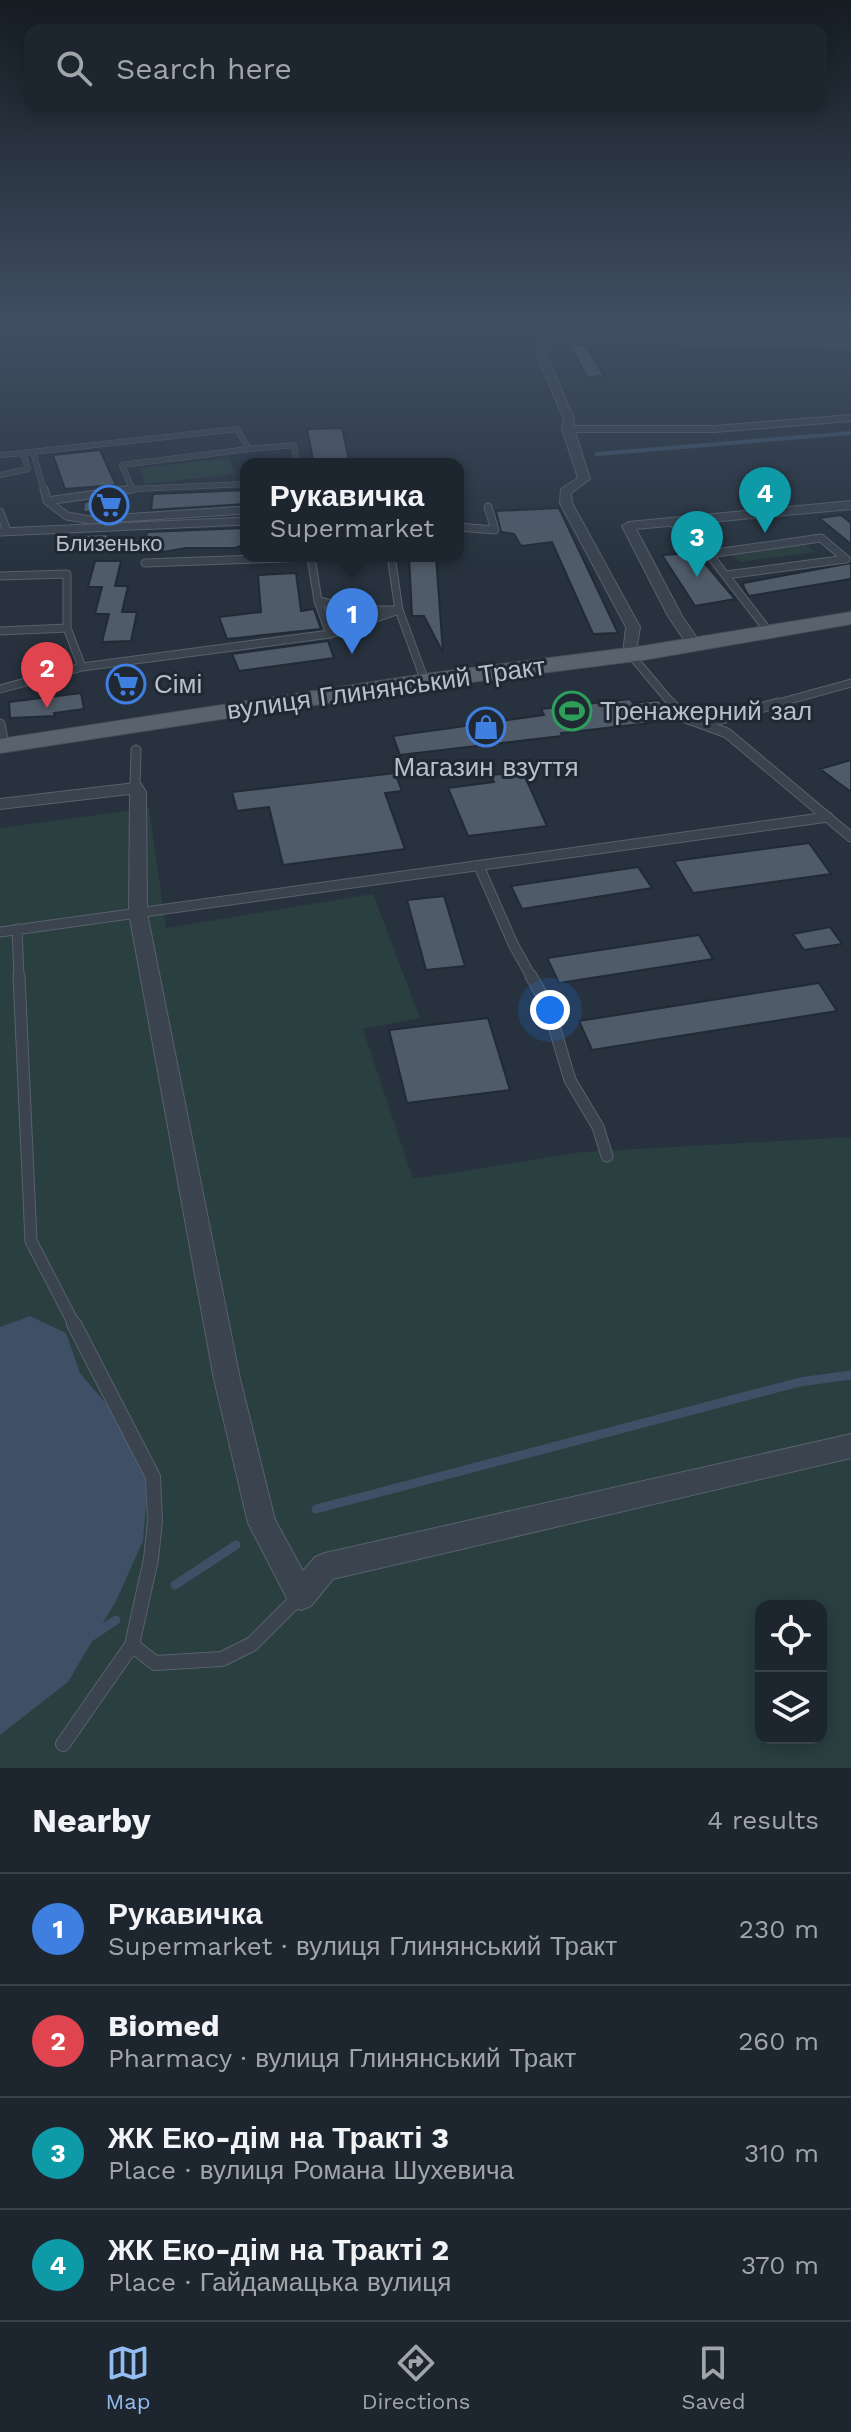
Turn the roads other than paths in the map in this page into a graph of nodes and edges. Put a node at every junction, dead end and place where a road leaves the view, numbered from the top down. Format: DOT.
graph roads {
  1 [pos="563,405"];
  2 [pos="851,418"];
  3 [pos="568,429"];
  4 [pos="249,449"];
  5 [pos="33,452"];
  6 [pos="23,453"];
  7 [pos="0,455"];
  8 [pos="296,458"];
  9 [pos="0,475"];
  10 [pos="240,484"];
  11 [pos="132,489"];
  12 [pos="47,501"];
  13 [pos="488,507"];
  14 [pos="848,508"];
  15 [pos="240,511"];
  16 [pos="0,512"];
  17 [pos="240,521"];
  18 [pos="671,522"];
  19 [pos="464,527"];
  20 [pos="3,532"];
  21 [pos="709,554"];
  22 [pos="240,558"];
  23 [pos="313,562"];
  24 [pos="392,562"];
  25 [pos="145,563"];
  26 [pos="726,575"];
  27 [pos="0,576"];
  28 [pos="318,601"];
  29 [pos="399,610"];
  30 [pos="851,618"];
  31 [pos="67,628"];
  32 [pos="0,631"];
  33 [pos="769,632"];
  34 [pos="330,634"];
  35 [pos="694,644"];
  36 [pos="636,654"];
  37 [pos="82,667"];
  38 [pos="425,681"];
  39 [pos="851,683"];
  40 [pos="0,689"];
  41 [pos="703,724"];
  42 [pos="1,738"];
  43 [pos="136,750"];
  44 [pos="135,788"];
  45 [pos="0,804"];
  46 [pos="828,817"];
  47 [pos="851,837"];
  48 [pos="479,866"];
  49 [pos="138,913"];
  50 [pos="17,929"];
  51 [pos="0,932"];
  52 [pos="607,1156"];
  53 [pos="851,1446"];
  54 [pos="301,1596"];
  55 [pos="132,1645"];
  56 [pos="63,1744"];
  1 -- 3 [label="street"];
  2 -- 3 [label="street"];
  3 -- 36 [label="street"];
  4 -- 5 [label="lane"];
  4 -- 8 [label="lane"];
  4 -- 11 [label="lane"];
  5 -- 6 [label="lane"];
  5 -- 12 [label="lane"];
  6 -- 7 [label="lane"];
  6 -- 9 [label="lane"];
  10 -- 11 [label="lane"];
  11 -- 12 [label="lane"];
  12 -- 15 [label="lane"];
  13 -- 19 [label="lane"];
  14 -- 18 [label="street"];
  16 -- 20 [label="lane"];
  17 -- 20 [label="lane"];
  18 -- 21 [label="lane"];
  18 -- 35 [label="street"];
  21 -- 26 [label="lane"];
  21 -- 26 [label="lane"];
  22 -- 25 [label="lane"];
  23 -- 28 [label="lane"];
  24 -- 29 [label="lane"];
  26 -- 33 [label="lane"];
  27 -- 31 [label="lane"];
  28 -- 29 [label="lane"];
  28 -- 34 [label="lane"];
  29 -- 34 [label="lane"];
  29 -- 38 [label="lane"];
  30 -- 33 [label="main road, вулиця Глинянський Тракт"];
  31 -- 32 [label="lane"];
  31 -- 37 [label="lane"];
  33 -- 35 [label="main road, вулиця Глинянський Тракт"];
  34 -- 37 [label="lane"];
  35 -- 36 [label="main road, вулиця Глинянський Тракт"];
  36 -- 38 [label="main road, вулиця Глинянський Тракт"];
  36 -- 41 [label="lane"];
  37 -- 40 [label="lane"];
  38 -- 42 [label="main road, вулиця Глинянський Тракт"];
  39 -- 41 [label="lane"];
  41 -- 46 [label="lane"];
  43 -- 44 [label="lane"];
  44 -- 45 [label="street"];
  44 -- 49 [label="street"];
  46 -- 47 [label="lane"];
  46 -- 48 [label="lane"];
  48 -- 49 [label="lane"];
  48 -- 52 [label="lane"];
  49 -- 50 [label="lane"];
  49 -- 54 [label="street"];
  50 -- 51 [label="lane"];
  50 -- 55 [label="lane"];
  53 -- 54 [label="street"];
  54 -- 55 [label="lane"];
  55 -- 56 [label="lane"];
}
